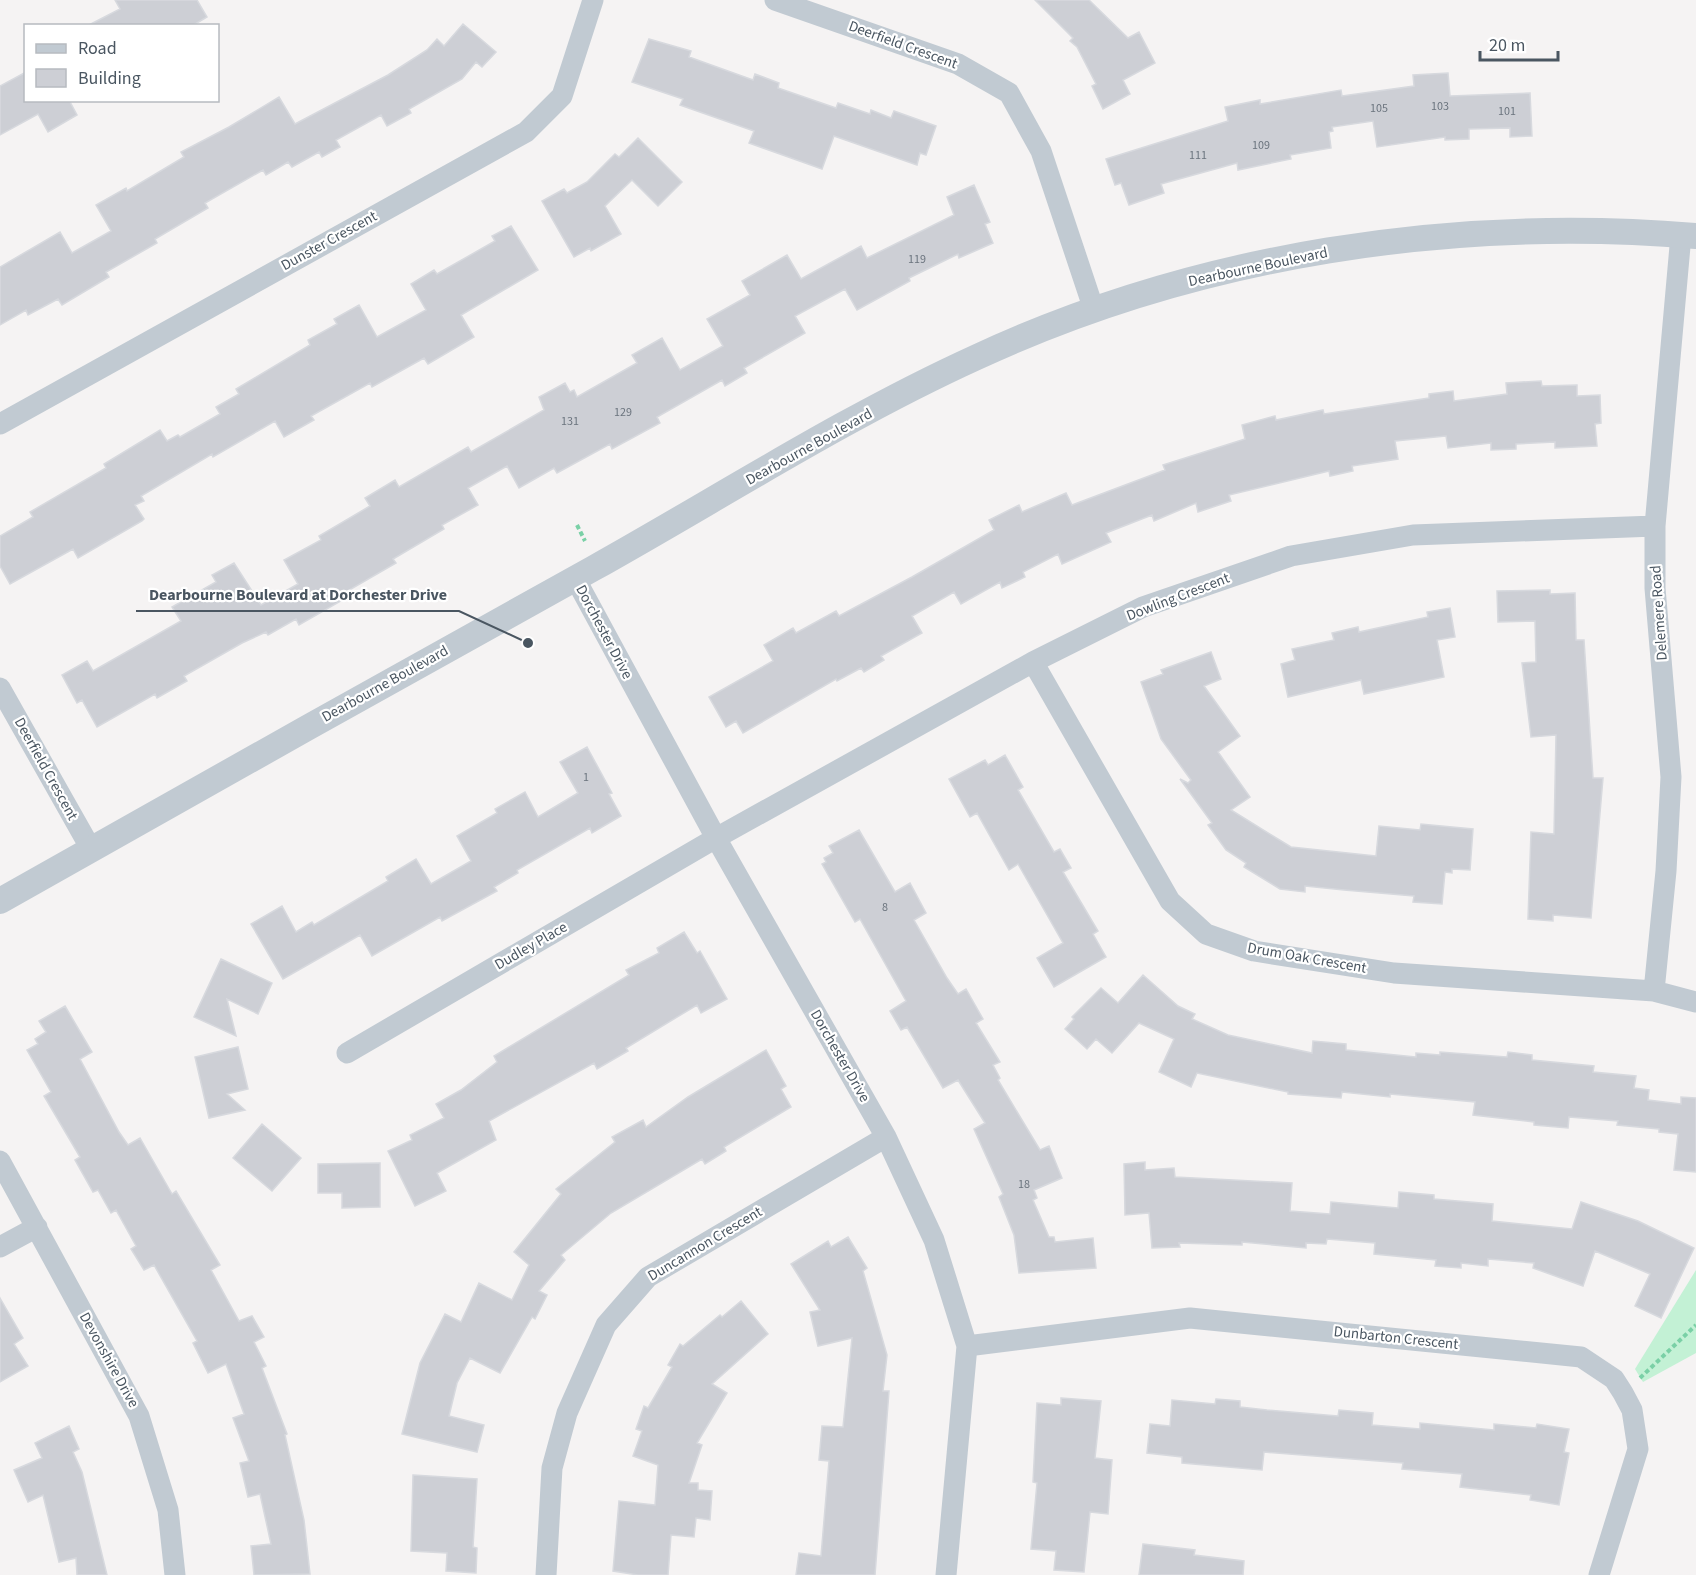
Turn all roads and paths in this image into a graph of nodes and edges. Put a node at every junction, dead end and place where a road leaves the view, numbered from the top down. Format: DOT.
graph roads {
  1 [pos="593,0"];
  2 [pos="775,0"];
  3 [pos="1689,235"];
  4 [pos="1094,310"];
  5 [pos="0,424"];
  6 [pos="576,525"];
  7 [pos="1655,526"];
  8 [pos="585,541"];
  9 [pos="575,578"];
  10 [pos="1033,662"];
  11 [pos="0,688"];
  12 [pos="716,838"];
  13 [pos="91,849"];
  14 [pos="0,901"];
  15 [pos="1654,991"];
  16 [pos="1696,1002"];
  17 [pos="347,1053"];
  18 [pos="886,1137"];
  19 [pos="0,1161"];
  20 [pos="37,1227"];
  21 [pos="0,1247"];
  22 [pos="1696,1325"];
  23 [pos="966,1346"];
  24 [pos="1623,1393"];
  25 [pos="175,1575"];
  26 [pos="546,1575"];
  27 [pos="946,1575"];
  28 [pos="1599,1575"];
  1 -- 5 [label="street, Dunster Crescent"];
  2 -- 4 [label="street, Deerfield Crescent"];
  3 -- 4 [label="street, Dearbourne Boulevard"];
  3 -- 7 [label="street, Delemere Road"];
  4 -- 9 [label="street, Dearbourne Boulevard"];
  6 -- 8 [label="path"];
  7 -- 10 [label="street, Dowling Crescent"];
  7 -- 15 [label="street, Delemere Road"];
  9 -- 12 [label="street, Dorchester Drive"];
  9 -- 13 [label="street, Dearbourne Boulevard"];
  10 -- 12 [label="street, Dowling Crescent"];
  10 -- 15 [label="street, Drum Oak Crescent"];
  11 -- 13 [label="street, Deerfield Crescent"];
  12 -- 17 [label="street, Dudley Place"];
  12 -- 18 [label="street, Dorchester Drive"];
  13 -- 14 [label="street, Dearbourne Boulevard"];
  15 -- 16 [label="street, Drum Oak Crescent"];
  18 -- 23 [label="street, Dorchester Drive"];
  18 -- 26 [label="street, Duncannon Crescent"];
  19 -- 20 [label="street, Devonshire Drive"];
  20 -- 21 [label="street"];
  20 -- 25 [label="street, Devonshire Drive"];
  22 -- 24 [label="path"];
  23 -- 24 [label="street, Dunbarton Crescent"];
  23 -- 27 [label="street, Dorchester Drive"];
  24 -- 28 [label="street, Dunbarton Crescent"];
}
